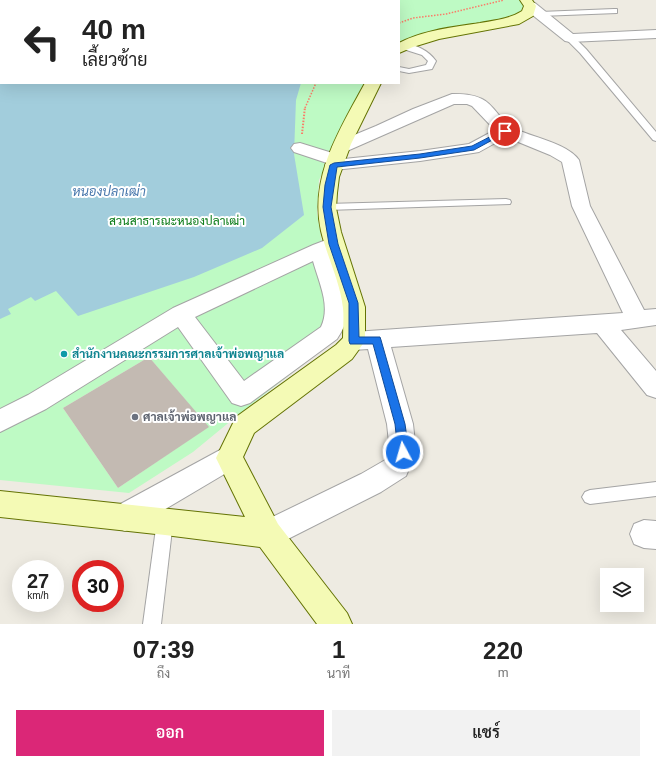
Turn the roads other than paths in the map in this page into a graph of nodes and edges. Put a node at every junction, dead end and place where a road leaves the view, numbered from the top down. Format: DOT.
graph roads {
  1 [pos="532,7"];
  2 [pos="614,11"];
  3 [pos="656,34"];
  4 [pos="570,38"];
  5 [pos="401,47"];
  6 [pos="400,69"];
  7 [pos="373,84"];
  8 [pos="505,131"];
  9 [pos="656,138"];
  10 [pos="300,148"];
  11 [pos="337,158"];
  12 [pos="506,202"];
  13 [pos="327,207"];
  14 [pos="327,247"];
  15 [pos="181,314"];
  16 [pos="647,318"];
  17 [pos="603,324"];
  18 [pos="365,340"];
  19 [pos="656,388"];
  20 [pos="241,396"];
  21 [pos="0,421"];
  22 [pos="245,425"];
  23 [pos="229,458"];
  24 [pos="656,489"];
  25 [pos="590,497"];
  26 [pos="0,504"];
  27 [pos="125,517"];
  28 [pos="165,521"];
  29 [pos="268,534"];
  30 [pos="152,624"];
  31 [pos="336,624"];
  1 -- 2 [label="lane"];
  1 -- 4 [label="street"];
  1 -- 5 [label="street"];
  3 -- 4 [label="street"];
  4 -- 9 [label="lane"];
  5 -- 6 [label="lane"];
  7 -- 11 [label="street"];
  8 -- 11 [label="street"];
  8 -- 11 [label="street"];
  8 -- 16 [label="street"];
  10 -- 11 [label="street"];
  11 -- 13 [label="street"];
  12 -- 13 [label="lane"];
  13 -- 14 [label="street"];
  14 -- 15 [label="street"];
  14 -- 18 [label="street"];
  14 -- 20 [label="street"];
  15 -- 20 [label="street"];
  15 -- 21 [label="street"];
  16 -- 17 [label="street"];
  17 -- 18 [label="street"];
  17 -- 19 [label="street"];
  18 -- 22 [label="street"];
  18 -- 29 [label="street"];
  20 -- 22 [label="street"];
  22 -- 23 [label="street"];
  23 -- 27 [label="street"];
  23 -- 29 [label="street"];
  24 -- 25 [label="lane"];
  26 -- 27 [label="street"];
  27 -- 28 [label="street"];
  28 -- 29 [label="street"];
  28 -- 30 [label="lane"];
  29 -- 31 [label="street"];
}
